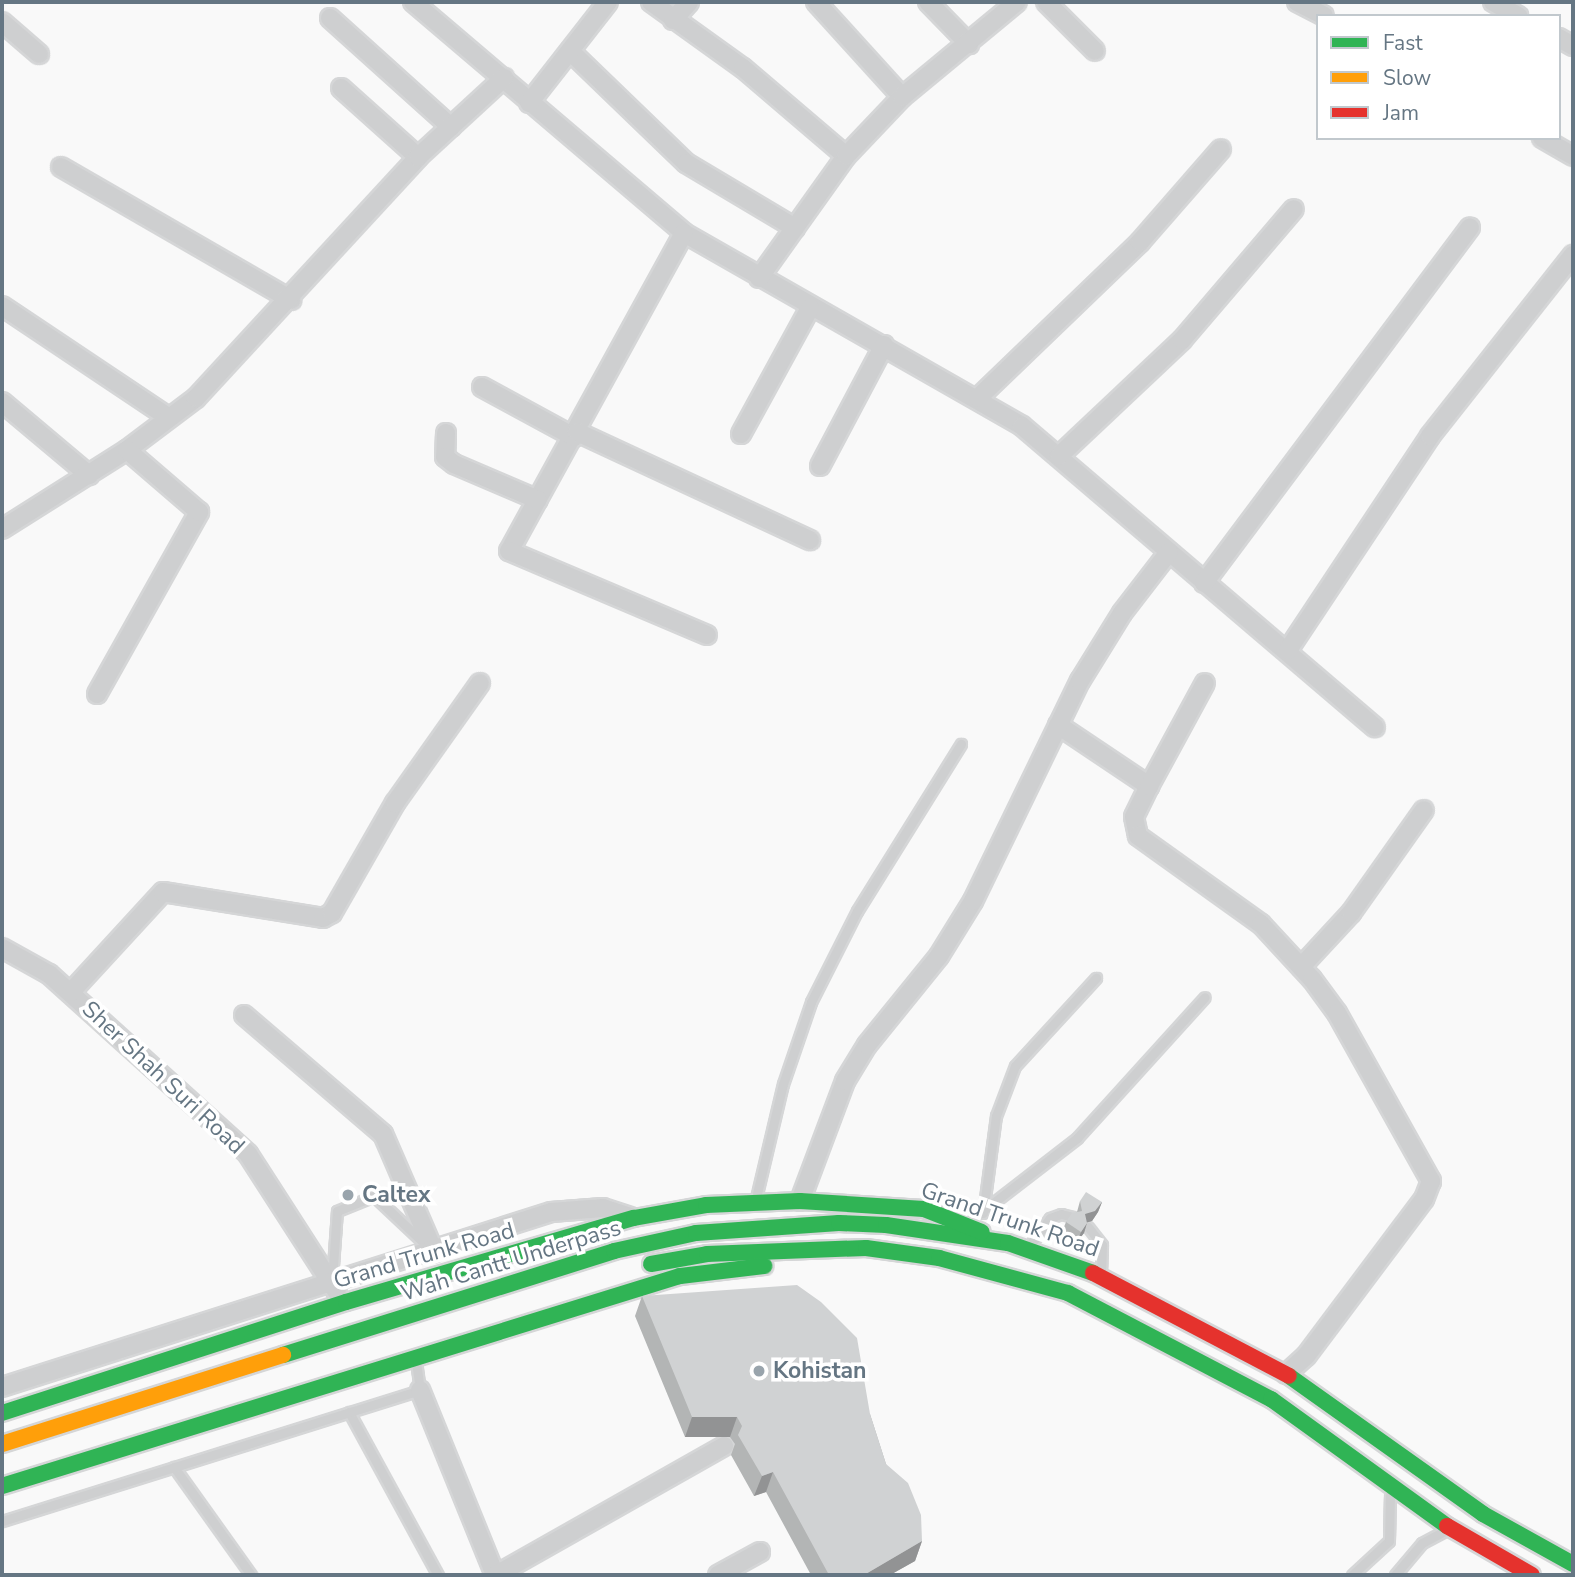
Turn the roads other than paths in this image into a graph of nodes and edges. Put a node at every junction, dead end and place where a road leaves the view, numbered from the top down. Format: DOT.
graph roads {
  1 [pos="413,2"];
  2 [pos="608,2"];
  3 [pos="651,2"];
  4 [pos="690,2"];
  5 [pos="816,2"];
  6 [pos="928,2"];
  7 [pos="1017,2"];
  8 [pos="1046,2"];
  9 [pos="1297,2"];
  10 [pos="1493,2"];
  11 [pos="1320,14"];
  12 [pos="1514,14"];
  13 [pos="330,18"];
  14 [pos="673,20"];
  15 [pos="2,22"];
  16 [pos="969,44"];
  17 [pos="570,51"];
  18 [pos="1095,51"];
  19 [pos="39,54"];
  20 [pos="504,78"];
  21 [pos="341,88"];
  22 [pos="902,97"];
  23 [pos="529,103"];
  24 [pos="452,127"];
  25 [pos="1545,140"];
  26 [pos="1221,149"];
  27 [pos="846,156"];
  28 [pos="1573,156"];
  29 [pos="418,157"];
  30 [pos="61,167"];
  31 [pos="1294,209"];
  32 [pos="1470,227"];
  33 [pos="795,228"];
  34 [pos="684,233"];
  35 [pos="1573,256"];
  36 [pos="759,278"];
  37 [pos="291,300"];
  38 [pos="2,306"];
  39 [pos="810,308"];
  40 [pos="884,345"];
  41 [pos="482,387"];
  42 [pos="978,398"];
  43 [pos="2,402"];
  44 [pos="169,418"];
  45 [pos="446,433"];
  46 [pos="741,434"];
  47 [pos="575,435"];
  48 [pos="127,450"];
  49 [pos="1059,456"];
  50 [pos="820,466"];
  51 [pos="89,475"];
  52 [pos="538,500"];
  53 [pos="2,528"];
  54 [pos="810,540"];
  55 [pos="1169,552"];
  56 [pos="1204,583"];
  57 [pos="707,635"];
  58 [pos="1288,650"];
  59 [pos="1205,683"];
  60 [pos="480,684"];
  61 [pos="97,694"];
  62 [pos="1058,725"];
  63 [pos="1375,727"];
  64 [pos="961,744"];
  65 [pos="1149,786"];
  66 [pos="1424,810"];
  67 [pos="2,948"];
  68 [pos="1301,967"];
  69 [pos="1096,978"];
  70 [pos="71,992"];
  71 [pos="1205,997"];
  72 [pos="244,1015"];
  73 [pos="800,1201"];
  74 [pos="754,1203"];
  75 [pos="984,1210"];
  76 [pos="1073,1217"];
  77 [pos="634,1218"];
  78 [pos="1088,1227"];
  79 [pos="981,1232"];
  80 [pos="1008,1243"];
  81 [pos="1028,1249"];
  82 [pos="434,1252"];
  83 [pos="629,1269"];
  84 [pos="998,1272"];
  85 [pos="1100,1276"];
  86 [pos="331,1285"];
  87 [pos="346,1302"];
  88 [pos="416,1358"];
  89 [pos="1286,1374"];
  90 [pos="2,1387"];
  91 [pos="420,1390"];
  92 [pos="1271,1399"];
  93 [pos="349,1412"];
  94 [pos="2,1413"];
  95 [pos="2,1444"];
  96 [pos="724,1446"];
  97 [pos="174,1467"];
  98 [pos="1390,1485"];
  99 [pos="2,1486"];
  100 [pos="2,1521"];
  101 [pos="1451,1528"];
  102 [pos="760,1552"];
  103 [pos="1573,1564"];
  104 [pos="251,1575"];
  105 [pos="438,1575"];
  106 [pos="496,1575"];
  107 [pos="718,1575"];
  108 [pos="1352,1575"];
  109 [pos="1395,1575"];
  110 [pos="1532,1575"];
  1 -- 20 [label="street"];
  2 -- 17 [label="street"];
  3 -- 14 [label="street"];
  4 -- 14 [label="street"];
  5 -- 22 [label="street"];
  6 -- 16 [label="street"];
  7 -- 16 [label="street"];
  8 -- 18 [label="street"];
  9 -- 11 [label="street"];
  10 -- 12 [label="street"];
  13 -- 24 [label="street"];
  14 -- 27 [label="street"];
  15 -- 19 [label="street"];
  16 -- 22 [label="street"];
  17 -- 23 [label="street"];
  17 -- 33 [label="street"];
  20 -- 23 [label="street"];
  20 -- 24 [label="street"];
  21 -- 29 [label="street"];
  22 -- 27 [label="street"];
  23 -- 34 [label="street"];
  24 -- 29 [label="street"];
  25 -- 28 [label="street"];
  26 -- 42 [label="street"];
  27 -- 33 [label="street"];
  29 -- 37 [label="street"];
  30 -- 37 [label="street"];
  31 -- 49 [label="street"];
  32 -- 56 [label="street"];
  33 -- 36 [label="street"];
  34 -- 36 [label="street"];
  34 -- 47 [label="street"];
  35 -- 58 [label="street"];
  36 -- 39 [label="street"];
  37 -- 44 [label="street"];
  38 -- 44 [label="street"];
  39 -- 40 [label="street"];
  39 -- 46 [label="street"];
  40 -- 42 [label="street"];
  40 -- 50 [label="street"];
  41 -- 47 [label="street"];
  42 -- 49 [label="street"];
  43 -- 51 [label="street"];
  44 -- 48 [label="street"];
  45 -- 52 [label="street"];
  47 -- 52 [label="street"];
  47 -- 54 [label="street"];
  48 -- 51 [label="street"];
  48 -- 61 [label="street"];
  49 -- 55 [label="street"];
  51 -- 53 [label="street"];
  52 -- 57 [label="street"];
  55 -- 56 [label="street"];
  55 -- 62 [label="street"];
  56 -- 58 [label="street"];
  58 -- 63 [label="street"];
  59 -- 65 [label="street"];
  60 -- 70 [label="street"];
  62 -- 65 [label="street"];
  62 -- 73 [label="street"];
  64 -- 74 [label="lane"];
  65 -- 68 [label="street"];
  66 -- 68 [label="street"];
  67 -- 70 [label="street, Sher Shah Suri Road"];
  68 -- 89 [label="street"];
  69 -- 75 [label="lane"];
  70 -- 86 [label="street, Sher Shah Suri Road"];
  71 -- 75 [label="lane"];
  72 -- 82 [label="street"];
  73 -- 74 [label="main road, Grand Trunk Road"];
  73 -- 79 [label="main road, Grand Trunk Road"];
  74 -- 77 [label="main road, Grand Trunk Road"];
  75 -- 79 [label="lane"];
  76 -- 81 [label="lane"];
  77 -- 82 [label="street"];
  77 -- 87 [label="main road, Grand Trunk Road"];
  78 -- 85 [label="lane"];
  79 -- 80 [label="main road, Grand Trunk Road"];
  80 -- 81 [label="main road, Grand Trunk Road"];
  80 -- 95 [label="main road, Wah Cantt Underpass"];
  81 -- 85 [label="main road, Grand Trunk Road"];
  82 -- 86 [label="street"];
  82 -- 86 [label="lane"];
  83 -- 84 [label="main road, Wah Cantt Underpass"];
  84 -- 88 [label="main road"];
  84 -- 92 [label="main road"];
  85 -- 89 [label="main road, Grand Trunk Road"];
  86 -- 87 [label="street, Sher Shah Suri Road"];
  86 -- 90 [label="street"];
  87 -- 94 [label="main road, Grand Trunk Road"];
  88 -- 91 [label="lane"];
  88 -- 99 [label="main road"];
  89 -- 92 [label="main road"];
  89 -- 103 [label="main road, Grand Trunk Road"];
  91 -- 93 [label="lane"];
  91 -- 106 [label="street"];
  92 -- 98 [label="main road"];
  93 -- 97 [label="lane"];
  93 -- 105 [label="lane"];
  96 -- 106 [label="street"];
  97 -- 100 [label="lane"];
  97 -- 104 [label="lane"];
  98 -- 101 [label="main road"];
  98 -- 108 [label="lane"];
  101 -- 109 [label="lane"];
  101 -- 110 [label="main road"];
  102 -- 107 [label="street"];
}
